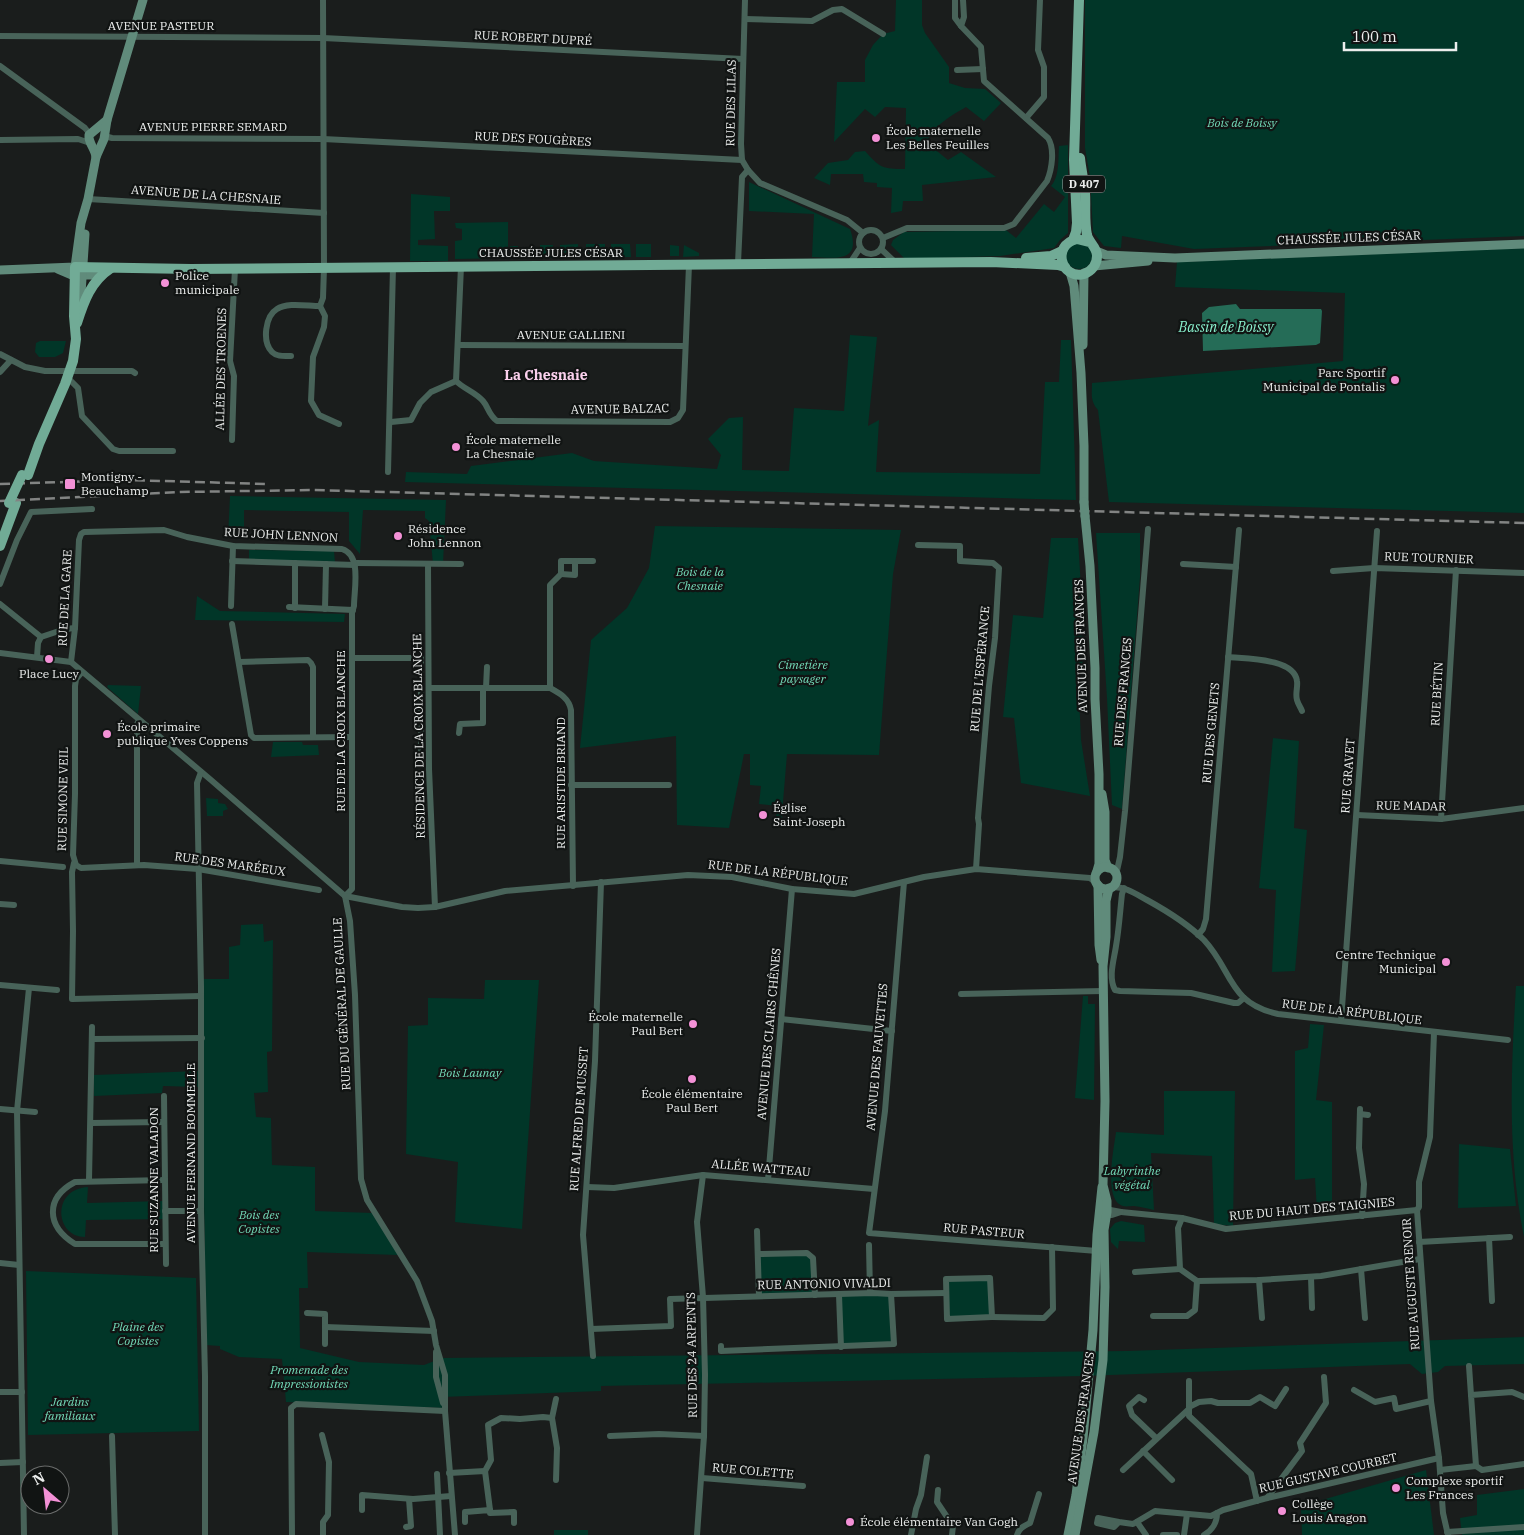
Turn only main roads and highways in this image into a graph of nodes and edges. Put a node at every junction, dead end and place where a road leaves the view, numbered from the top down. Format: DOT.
graph roads {
  1 [pos="143,0"];
  2 [pos="1079,0"];
  3 [pos="107,120"];
  4 [pos="1077,126"];
  5 [pos="90,137"];
  6 [pos="103,138"];
  7 [pos="96,157"];
  8 [pos="88,199"];
  9 [pos="1073,240"];
  10 [pos="1089,242"];
  11 [pos="1524,244"];
  12 [pos="1062,251"];
  13 [pos="1096,251"];
  14 [pos="83,255"];
  15 [pos="1175,258"];
  16 [pos="991,262"];
  17 [pos="1094,266"];
  18 [pos="0,270"];
  19 [pos="1068,270"];
  20 [pos="78,271"];
  21 [pos="98,271"];
  22 [pos="1084,273"];
  23 [pos="80,313"];
  24 [pos="76,328"];
  25 [pos="1081,373"];
  26 [pos="12,503"];
  27 [pos="0,526"];
  28 [pos="0,546"];
  29 [pos="1099,774"];
  30 [pos="1109,868"];
  31 [pos="1095,878"];
  32 [pos="1110,888"];
  33 [pos="1103,966"];
  34 [pos="1101,1248"];
  35 [pos="1068,1535"];
  36 [pos="1076,1535"];
  1 -- 3 [label="main road"];
  2 -- 4 [label="main road, D 407"];
  3 -- 5 [label="main road"];
  3 -- 6 [label="main road"];
  4 -- 9 [label="main road, D 407"];
  4 -- 10 [label="main road, D 407"];
  5 -- 6 [label="main road"];
  5 -- 6 [label="main road"];
  5 -- 7 [label="main road"];
  6 -- 7 [label="main road"];
  7 -- 8 [label="main road"];
  8 -- 14 [label="main road"];
  8 -- 20 [label="main road"];
  9 -- 10 [label="main road"];
  9 -- 12 [label="main road"];
  10 -- 13 [label="main road"];
  11 -- 15 [label="main road, CHAUSSÉE JULES CÉSAR"];
  12 -- 16 [label="main road, CHAUSSÉE JULES CÉSAR"];
  12 -- 19 [label="main road"];
  13 -- 15 [label="main road, CHAUSSÉE JULES CÉSAR"];
  13 -- 17 [label="main road"];
  14 -- 20 [label="main road"];
  14 -- 21 [label="main road"];
  15 -- 17 [label="main road, CHAUSSÉE JULES CÉSAR"];
  16 -- 19 [label="main road, CHAUSSÉE JULES CÉSAR"];
  16 -- 21 [label="main road, CHAUSSÉE JULES CÉSAR"];
  17 -- 22 [label="main road"];
  18 -- 20 [label="main road"];
  19 -- 22 [label="main road"];
  19 -- 25 [label="main road"];
  20 -- 21 [label="main road"];
  20 -- 23 [label="main road"];
  20 -- 24 [label="main road"];
  21 -- 23 [label="main road"];
  22 -- 25 [label="main road"];
  23 -- 24 [label="main road"];
  24 -- 26 [label="main road"];
  25 -- 29 [label="main road, AVENUE DES FRANCES, bridge"];
  26 -- 27 [label="main road"];
  26 -- 28 [label="main road"];
  29 -- 30 [label="main road, AVENUE DES FRANCES"];
  29 -- 31 [label="main road, AVENUE DES FRANCES"];
  30 -- 31 [label="main road"];
  30 -- 32 [label="main road"];
  31 -- 32 [label="main road"];
  31 -- 33 [label="main road, AVENUE DES FRANCES"];
  32 -- 33 [label="main road, AVENUE DES FRANCES"];
  33 -- 34 [label="main road, AVENUE DES FRANCES"];
  34 -- 35 [label="main road, AVENUE DES FRANCES"];
  34 -- 36 [label="main road, AVENUE DES FRANCES"];
}
